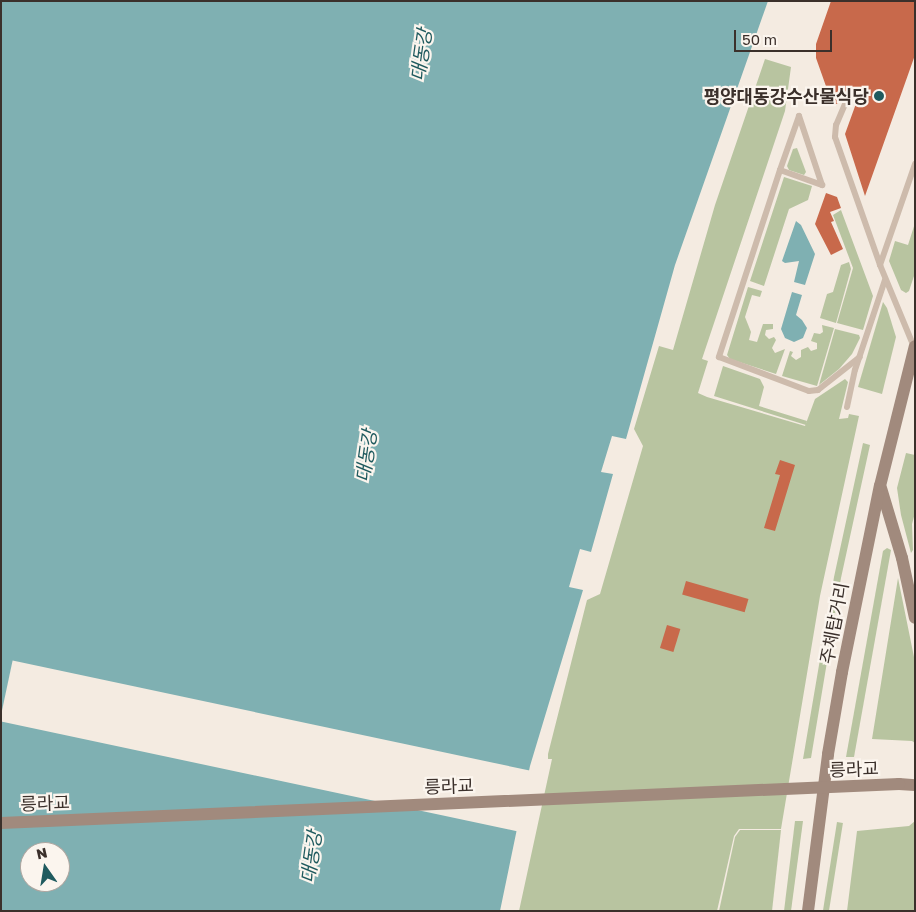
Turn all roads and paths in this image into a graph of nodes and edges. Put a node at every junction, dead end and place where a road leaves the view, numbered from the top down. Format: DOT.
graph roads {
  1 [pos="848,96"];
  2 [pos="915,164"];
  3 [pos="780,170"];
  4 [pos="880,265"];
  5 [pos="886,280"];
  6 [pos="914,347"];
  7 [pos="860,357"];
  8 [pos="847,407"];
  9 [pos="880,486"];
  10 [pos="915,618"];
  11 [pos="915,785"];
  12 [pos="1,822"];
  13 [pos="808,911"];
  1 -- 4 [label="lane"];
  2 -- 4 [label="lane"];
  3 -- 3 [label="lane"];
  3 -- 7 [label="lane"];
  4 -- 5 [label="lane"];
  5 -- 6 [label="lane"];
  5 -- 7 [label="lane"];
  6 -- 9 [label="main road, 주체탑거리"];
  7 -- 8 [label="lane"];
  9 -- 10 [label="main road"];
  9 -- 13 [label="main road, 주체탑거리"];
  11 -- 12 [label="main road, 릉라교, bridge"];
}
